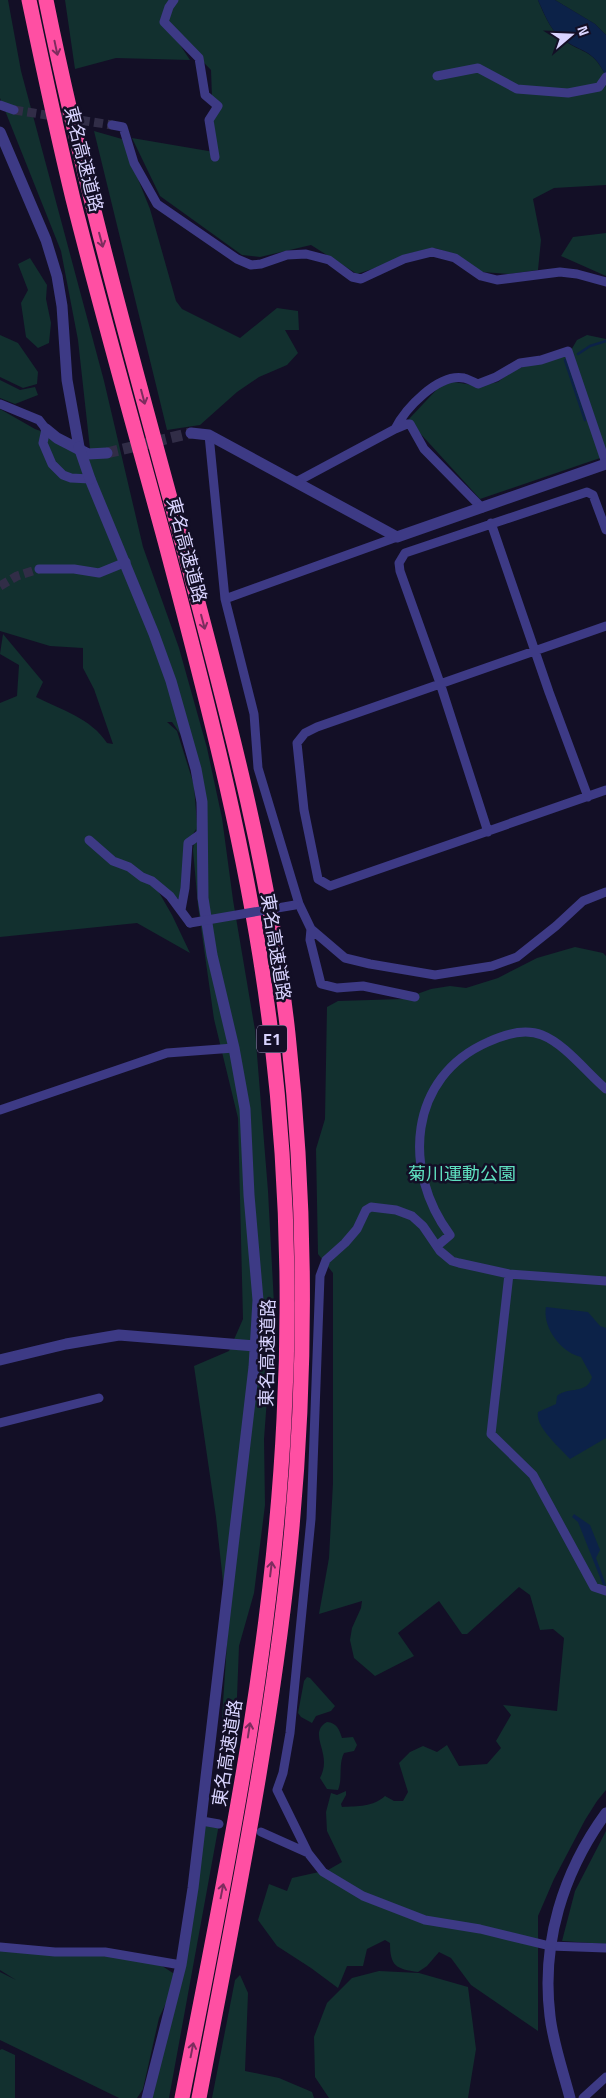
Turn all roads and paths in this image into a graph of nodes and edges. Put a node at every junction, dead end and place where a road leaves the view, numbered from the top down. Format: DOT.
graph roads {
  1 [pos="29,0"];
  2 [pos="46,0"];
  3 [pos="174,0"];
  4 [pos="437,76"];
  5 [pos="606,77"];
  6 [pos="0,105"];
  7 [pos="14,110"];
  8 [pos="112,125"];
  9 [pos="0,132"];
  10 [pos="215,157"];
  11 [pos="606,282"];
  12 [pos="0,404"];
  13 [pos="46,429"];
  14 [pos="395,430"];
  15 [pos="191,433"];
  16 [pos="209,435"];
  17 [pos="106,453"];
  18 [pos="606,464"];
  19 [pos="90,479"];
  20 [pos="296,482"];
  21 [pos="482,508"];
  22 [pos="491,523"];
  23 [pos="606,530"];
  24 [pos="397,537"];
  25 [pos="126,562"];
  26 [pos="39,569"];
  27 [pos="225,599"];
  28 [pos="606,626"];
  29 [pos="535,650"];
  30 [pos="440,683"];
  31 [pos="606,790"];
  32 [pos="588,797"];
  33 [pos="488,832"];
  34 [pos="202,833"];
  35 [pos="89,840"];
  36 [pos="606,892"];
  37 [pos="297,905"];
  38 [pos="181,910"];
  39 [pos="311,929"];
  40 [pos="415,997"];
  41 [pos="234,1048"];
  42 [pos="606,1089"];
  43 [pos="0,1110"];
  44 [pos="437,1246"];
  45 [pos="509,1274"];
  46 [pos="606,1281"];
  47 [pos="255,1346"];
  48 [pos="0,1360"];
  49 [pos="99,1398"];
  50 [pos="0,1423"];
  51 [pos="606,1591"];
  52 [pos="606,1814"];
  53 [pos="202,1821"];
  54 [pos="219,1824"];
  55 [pos="261,1832"];
  56 [pos="308,1853"];
  57 [pos="550,1946"];
  58 [pos="0,1947"];
  59 [pos="606,1948"];
  60 [pos="181,1965"];
  61 [pos="606,2077"];
  62 [pos="147,2098"];
  63 [pos="182,2098"];
  64 [pos="199,2098"];
  65 [pos="570,2098"];
  66 [pos="583,2098"];
  63 -- 1 [label="highway, 東名高速道路 / E1, one-way"];
  2 -- 64 [label="highway, 東名高速道路 / E1, one-way"];
  3 -- 10 [label="street"];
  4 -- 5 [label="street"];
  6 -- 7 [label="street"];
  8 -- 11 [label="street"];
  9 -- 19 [label="street, bridge"];
  12 -- 13 [label="street"];
  13 -- 17 [label="street"];
  13 -- 19 [label="street"];
  14 -- 18 [label="street"];
  14 -- 20 [label="street"];
  14 -- 21 [label="street"];
  15 -- 16 [label="street"];
  16 -- 20 [label="street"];
  16 -- 27 [label="street"];
  18 -- 21 [label="street"];
  19 -- 25 [label="street"];
  20 -- 24 [label="street"];
  21 -- 24 [label="street"];
  22 -- 23 [label="street"];
  22 -- 29 [label="street"];
  22 -- 30 [label="street"];
  24 -- 27 [label="street"];
  25 -- 26 [label="street"];
  25 -- 34 [label="street"];
  27 -- 37 [label="street"];
  28 -- 29 [label="street"];
  29 -- 30 [label="street"];
  29 -- 32 [label="street"];
  30 -- 33 [label="street"];
  30 -- 33 [label="street"];
  31 -- 32 [label="street"];
  32 -- 33 [label="street"];
  34 -- 38 [label="street"];
  34 -- 41 [label="street"];
  35 -- 38 [label="street"];
  36 -- 39 [label="street"];
  37 -- 38 [label="street, bridge"];
  37 -- 39 [label="street"];
  39 -- 40 [label="street"];
  41 -- 43 [label="street"];
  41 -- 47 [label="street"];
  42 -- 44 [label="street"];
  44 -- 45 [label="street"];
  44 -- 56 [label="street"];
  45 -- 46 [label="street"];
  45 -- 51 [label="street"];
  47 -- 48 [label="street"];
  47 -- 53 [label="street"];
  49 -- 50 [label="street"];
  52 -- 57 [label="street"];
  53 -- 54 [label="street"];
  53 -- 60 [label="street"];
  55 -- 56 [label="street"];
  56 -- 57 [label="street"];
  57 -- 59 [label="street"];
  57 -- 65 [label="street"];
  58 -- 60 [label="street"];
  60 -- 62 [label="street"];
  61 -- 66 [label="street"];
}
